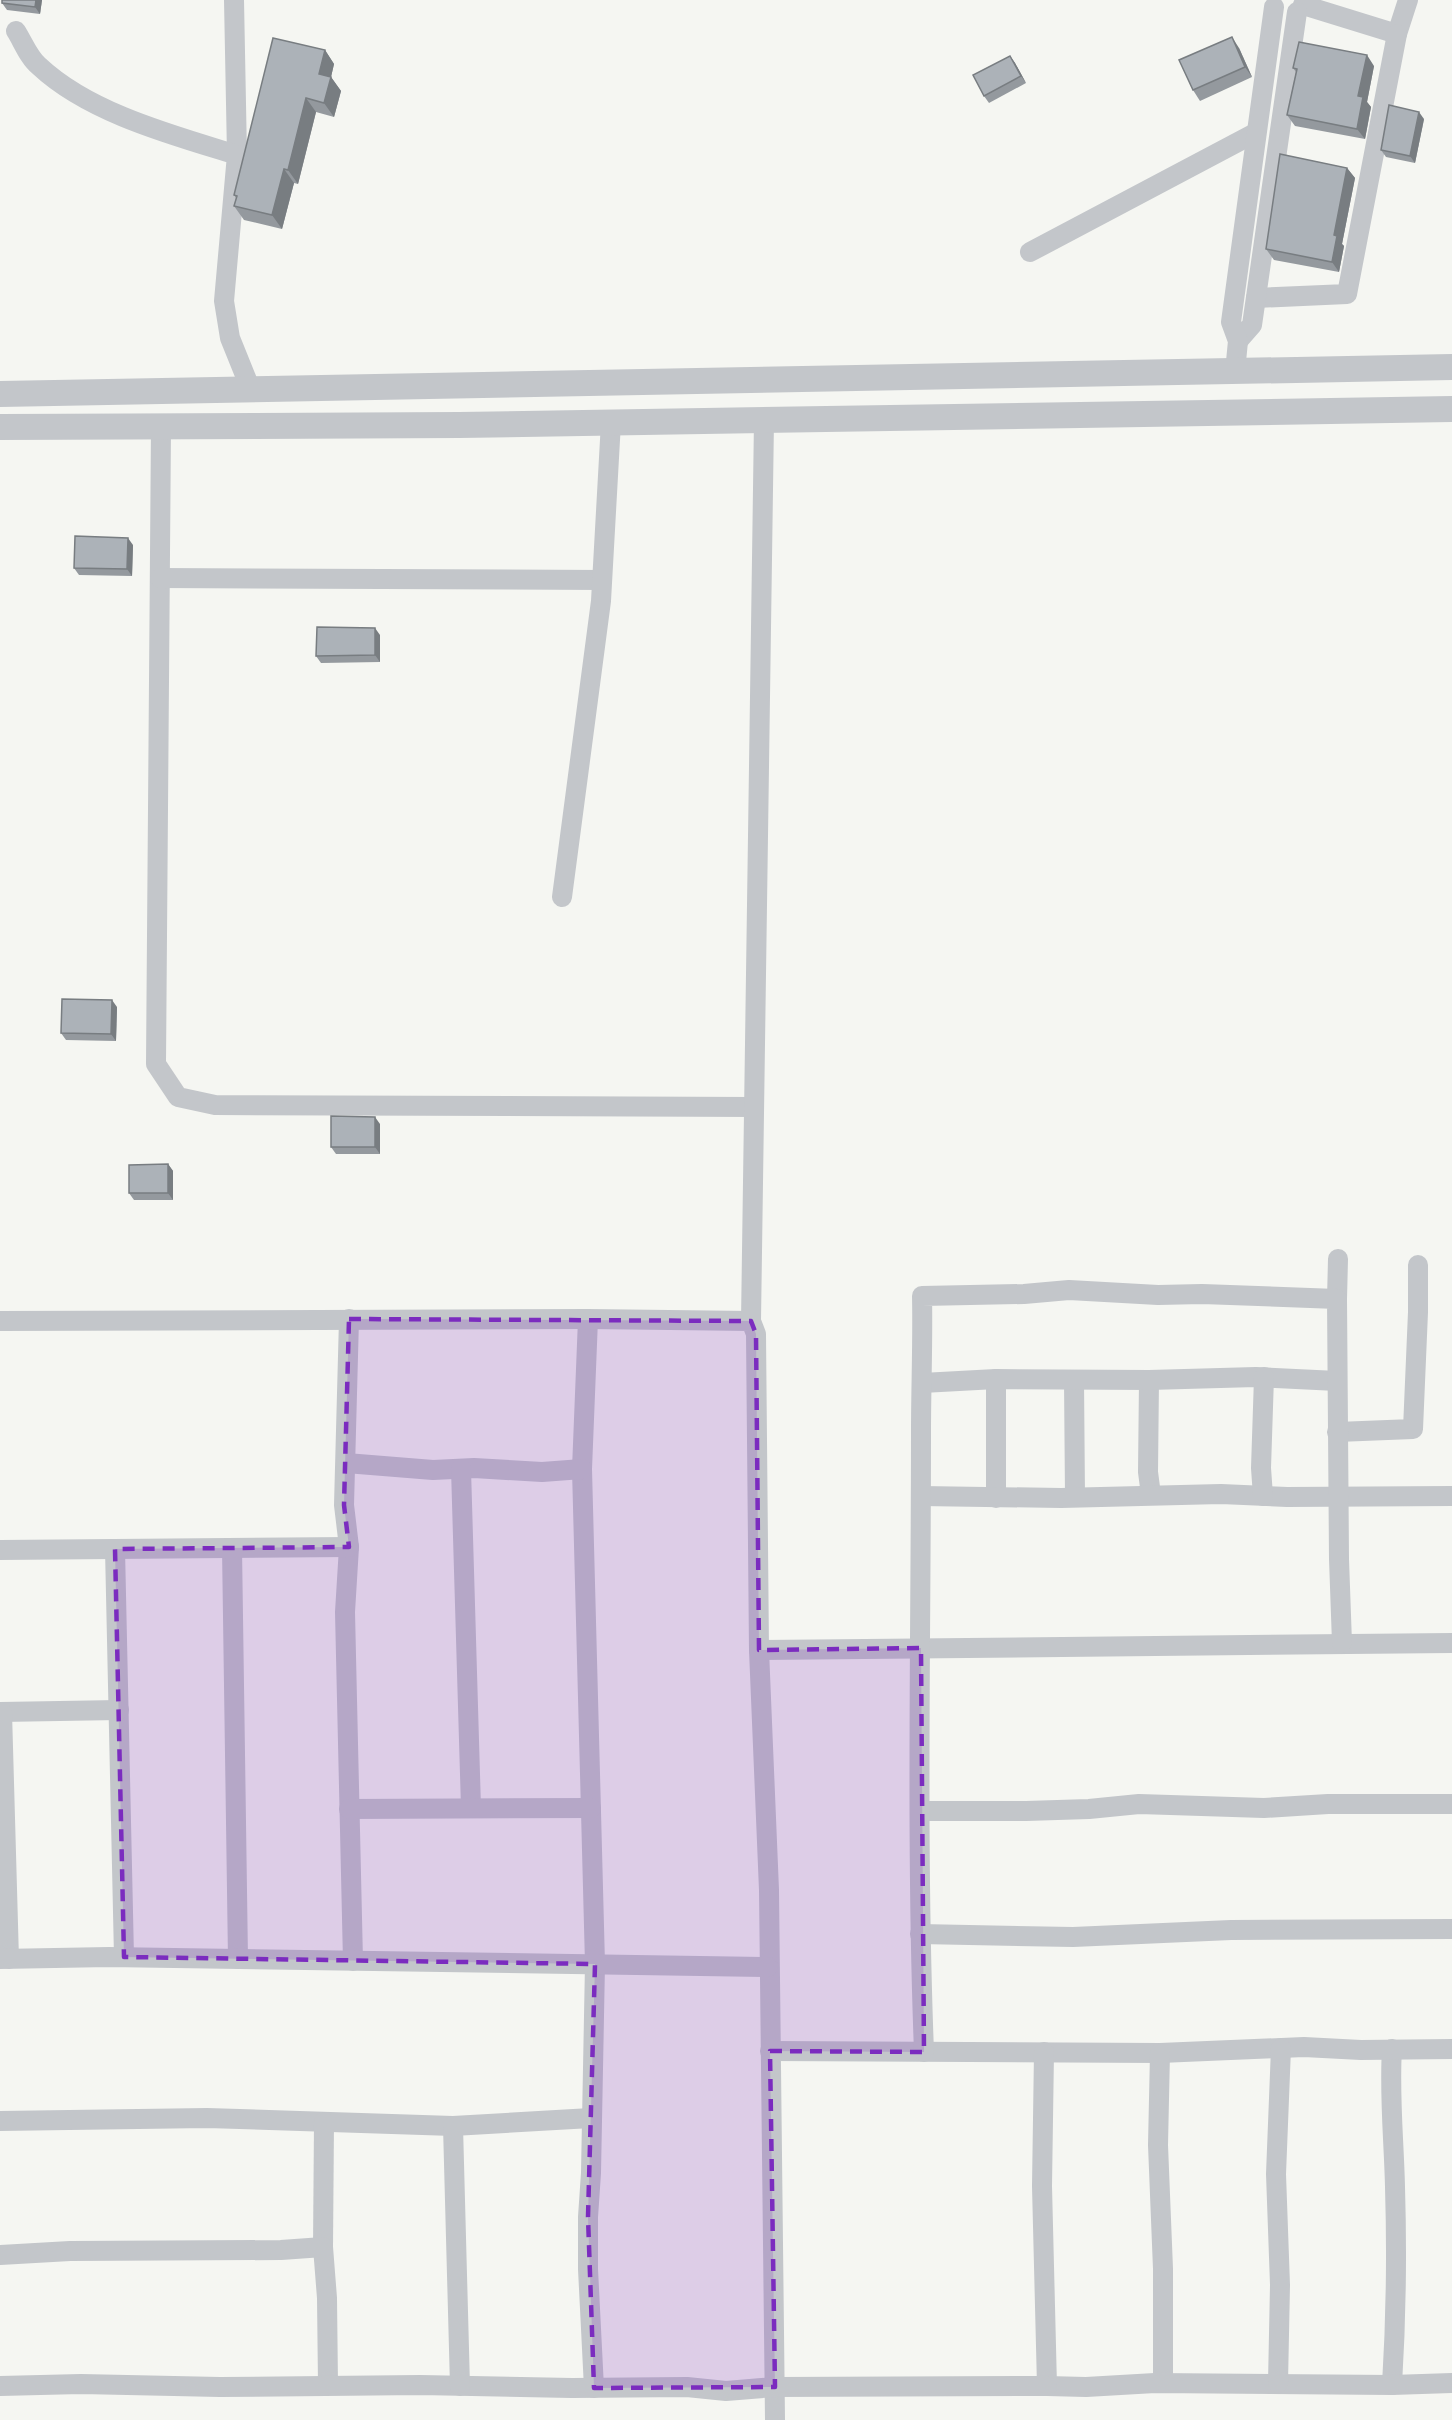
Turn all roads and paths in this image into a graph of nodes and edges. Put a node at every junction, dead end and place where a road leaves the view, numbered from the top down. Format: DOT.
graph roads {
  1 [pos="234,0"];
  2 [pos="1408,0"];
  3 [pos="1274,3"];
  4 [pos="1301,6"];
  5 [pos="16,31"];
  6 [pos="1397,34"];
  7 [pos="1256,134"];
  8 [pos="237,154"];
  9 [pos="1030,252"];
  10 [pos="1256,298"];
  11 [pos="1238,341"];
  12 [pos="1452,368"];
  13 [pos="1235,372"];
  14 [pos="251,390"];
  15 [pos="0,394"];
  16 [pos="1452,409"];
  17 [pos="764,420"];
  18 [pos="611,422"];
  19 [pos="161,426"];
  20 [pos="0,427"];
  21 [pos="160,578"];
  22 [pos="602,580"];
  23 [pos="562,897"];
  24 [pos="754,1107"];
  25 [pos="1338,1259"];
  26 [pos="1418,1265"];
  27 [pos="1337,1299"];
  28 [pos="349,1319"];
  29 [pos="588,1319"];
  30 [pos="0,1321"];
  31 [pos="751,1321"];
  32 [pos="1264,1377"];
  33 [pos="996,1379"];
  34 [pos="1074,1380"];
  35 [pos="1149,1380"];
  36 [pos="1337,1381"];
  37 [pos="922,1383"];
  38 [pos="1337,1432"];
  39 [pos="346,1463"];
  40 [pos="461,1469"];
  41 [pos="582,1469"];
  42 [pos="1151,1495"];
  43 [pos="921,1496"];
  44 [pos="1263,1496"];
  45 [pos="1338,1496"];
  46 [pos="1452,1496"];
  47 [pos="1075,1497"];
  48 [pos="996,1498"];
  49 [pos="350,1547"];
  50 [pos="232,1548"];
  51 [pos="116,1549"];
  52 [pos="0,1550"];
  53 [pos="1341,1643"];
  54 [pos="1452,1643"];
  55 [pos="921,1648"];
  56 [pos="759,1650"];
  57 [pos="119,1710"];
  58 [pos="1,1712"];
  59 [pos="1452,1804"];
  60 [pos="471,1808"];
  61 [pos="591,1808"];
  62 [pos="349,1809"];
  63 [pos="921,1811"];
  64 [pos="1452,1929"];
  65 [pos="920,1935"];
  66 [pos="124,1957"];
  67 [pos="5,1959"];
  68 [pos="238,1959"];
  69 [pos="353,1960"];
  70 [pos="595,1964"];
  71 [pos="768,1967"];
  72 [pos="1281,2048"];
  73 [pos="1392,2049"];
  74 [pos="1452,2049"];
  75 [pos="770,2050"];
  76 [pos="924,2052"];
  77 [pos="1044,2052"];
  78 [pos="1160,2053"];
  79 [pos="591,2118"];
  80 [pos="0,2121"];
  81 [pos="324,2122"];
  82 [pos="453,2126"];
  83 [pos="323,2247"];
  84 [pos="0,2255"];
  85 [pos="1452,2383"];
  86 [pos="1162,2384"];
  87 [pos="1278,2384"];
  88 [pos="328,2385"];
  89 [pos="1392,2385"];
  90 [pos="0,2386"];
  91 [pos="460,2386"];
  92 [pos="1047,2386"];
  93 [pos="775,2387"];
  94 [pos="594,2388"];
  95 [pos="775,2420"];
  1 -- 8 [label="street"];
  2 -- 6 [label="street"];
  3 -- 4 [label="street"];
  3 -- 7 [label="street"];
  4 -- 6 [label="street"];
  4 -- 10 [label="street"];
  5 -- 8 [label="street"];
  6 -- 10 [label="street"];
  7 -- 9 [label="street"];
  7 -- 11 [label="street"];
  8 -- 14 [label="street"];
  10 -- 11 [label="street"];
  11 -- 13 [label="street"];
  12 -- 13 [label="street"];
  13 -- 14 [label="street"];
  14 -- 15 [label="street"];
  16 -- 17 [label="street"];
  17 -- 18 [label="street"];
  17 -- 24 [label="street"];
  18 -- 19 [label="street"];
  18 -- 22 [label="street"];
  19 -- 20 [label="street"];
  19 -- 21 [label="street"];
  21 -- 22 [label="street"];
  21 -- 24 [label="street"];
  22 -- 23 [label="street"];
  24 -- 31 [label="street"];
  25 -- 27 [label="street"];
  26 -- 38 [label="street"];
  27 -- 36 [label="street"];
  27 -- 37 [label="street"];
  28 -- 29 [label="street"];
  28 -- 30 [label="street"];
  28 -- 39 [label="street"];
  29 -- 31 [label="street"];
  29 -- 41 [label="street"];
  31 -- 56 [label="street"];
  32 -- 35 [label="street"];
  32 -- 36 [label="street"];
  32 -- 44 [label="street"];
  33 -- 34 [label="street"];
  33 -- 37 [label="street"];
  33 -- 48 [label="street"];
  34 -- 35 [label="street"];
  34 -- 47 [label="street"];
  35 -- 42 [label="street"];
  36 -- 38 [label="street"];
  37 -- 43 [label="street"];
  38 -- 45 [label="street"];
  39 -- 40 [label="street"];
  39 -- 49 [label="street"];
  40 -- 41 [label="street"];
  40 -- 60 [label="street"];
  41 -- 61 [label="street"];
  42 -- 44 [label="street"];
  42 -- 47 [label="street"];
  43 -- 48 [label="street"];
  43 -- 55 [label="street"];
  44 -- 45 [label="street"];
  45 -- 46 [label="street"];
  45 -- 53 [label="street"];
  47 -- 48 [label="street"];
  49 -- 50 [label="street"];
  49 -- 62 [label="street"];
  50 -- 51 [label="street"];
  50 -- 68 [label="street"];
  51 -- 52 [label="street"];
  51 -- 57 [label="street"];
  53 -- 54 [label="street"];
  53 -- 55 [label="street"];
  55 -- 56 [label="street"];
  55 -- 63 [label="street"];
  56 -- 71 [label="street"];
  57 -- 58 [label="street"];
  57 -- 66 [label="street"];
  58 -- 67 [label="street"];
  59 -- 63 [label="street"];
  60 -- 61 [label="street"];
  60 -- 62 [label="street"];
  61 -- 70 [label="street"];
  62 -- 69 [label="street"];
  63 -- 65 [label="street"];
  64 -- 65 [label="street"];
  65 -- 76 [label="street"];
  66 -- 67 [label="street"];
  66 -- 68 [label="street"];
  68 -- 69 [label="street"];
  69 -- 70 [label="street"];
  70 -- 71 [label="street"];
  70 -- 79 [label="street"];
  71 -- 75 [label="street"];
  72 -- 73 [label="street"];
  72 -- 78 [label="street"];
  72 -- 87 [label="street"];
  73 -- 74 [label="street"];
  73 -- 89 [label="street"];
  75 -- 76 [label="street"];
  75 -- 93 [label="street"];
  76 -- 77 [label="street"];
  77 -- 78 [label="street"];
  77 -- 92 [label="street"];
  78 -- 86 [label="street"];
  79 -- 82 [label="street"];
  79 -- 94 [label="street"];
  80 -- 81 [label="street"];
  81 -- 82 [label="street"];
  81 -- 83 [label="street"];
  82 -- 91 [label="street"];
  83 -- 84 [label="street"];
  83 -- 88 [label="street"];
  85 -- 89 [label="street"];
  86 -- 87 [label="street"];
  86 -- 92 [label="street"];
  87 -- 89 [label="street"];
  88 -- 90 [label="street"];
  88 -- 91 [label="street"];
  91 -- 94 [label="street"];
  92 -- 93 [label="street"];
  93 -- 94 [label="street"];
  93 -- 95 [label="street"];
}
